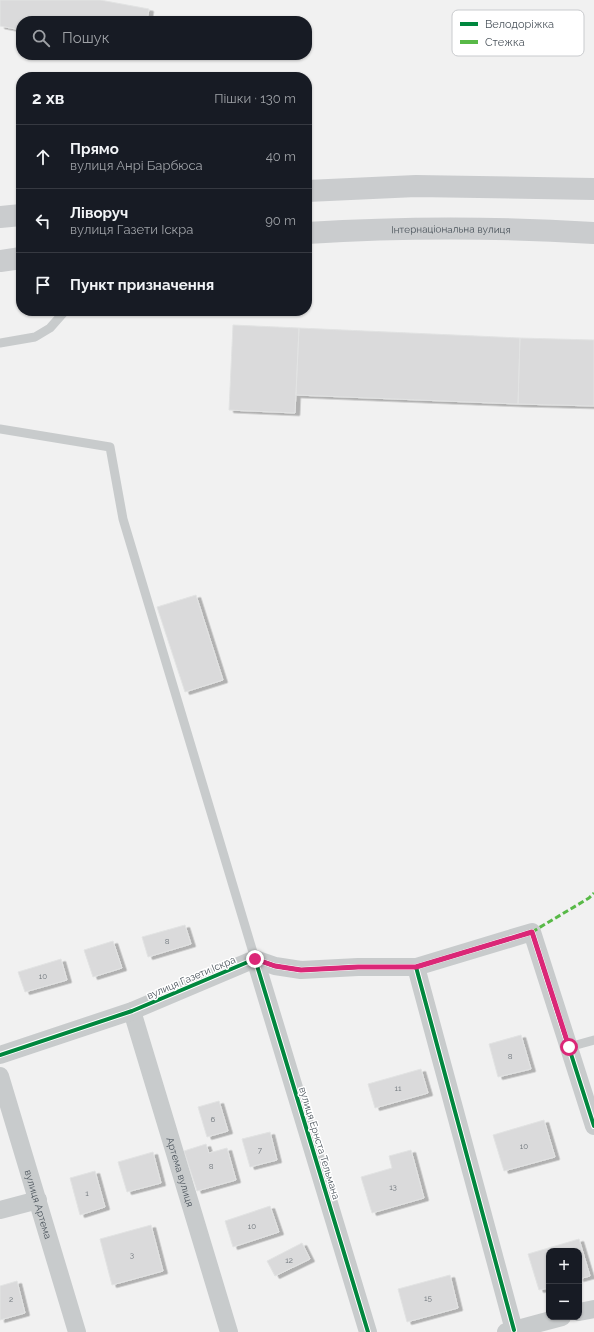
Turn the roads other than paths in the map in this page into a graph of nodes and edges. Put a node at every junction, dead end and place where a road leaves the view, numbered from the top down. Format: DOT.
graph roads {
  1 [pos="594,189"];
  2 [pos="312,191"];
  3 [pos="16,215"];
  4 [pos="0,217"];
  5 [pos="312,233"];
  6 [pos="594,234"];
  7 [pos="16,259"];
  8 [pos="0,261"];
  9 [pos="61,316"];
  10 [pos="0,343"];
  11 [pos="0,429"];
  12 [pos="255,959"];
  13 [pos="416,967"];
  14 [pos="132,1011"];
  15 [pos="594,1040"];
  16 [pos="569,1047"];
  17 [pos="0,1055"];
  18 [pos="0,1076"];
  19 [pos="594,1126"];
  20 [pos="38,1200"];
  21 [pos="0,1210"];
  22 [pos="594,1309"];
  23 [pos="582,1311"];
  24 [pos="551,1320"];
  25 [pos="512,1331"];
  26 [pos="77,1332"];
  27 [pos="229,1332"];
  28 [pos="368,1332"];
  1 -- 2 [label="main road"];
  3 -- 4 [label="main road"];
  5 -- 6 [label="main road, Інтернаціональна вулиця"];
  7 -- 8 [label="main road"];
  9 -- 10 [label="lane"];
  11 -- 12 [label="lane"];
  12 -- 13 [label="street"];
  12 -- 14 [label="street, вулиця Газети Іскра"];
  12 -- 28 [label="street, вулиця Ернста Тельмана"];
  13 -- 16 [label="street"];
  13 -- 25 [label="street"];
  14 -- 17 [label="street, вулиця Газети Іскра"];
  14 -- 27 [label="street, Артема вулиця"];
  15 -- 16 [label="lane"];
  16 -- 19 [label="street"];
  18 -- 20 [label="street, вулиця Артема"];
  20 -- 21 [label="street"];
  20 -- 26 [label="street, вулиця Артема"];
  22 -- 23 [label="street"];
  24 -- 25 [label="street"];
}
